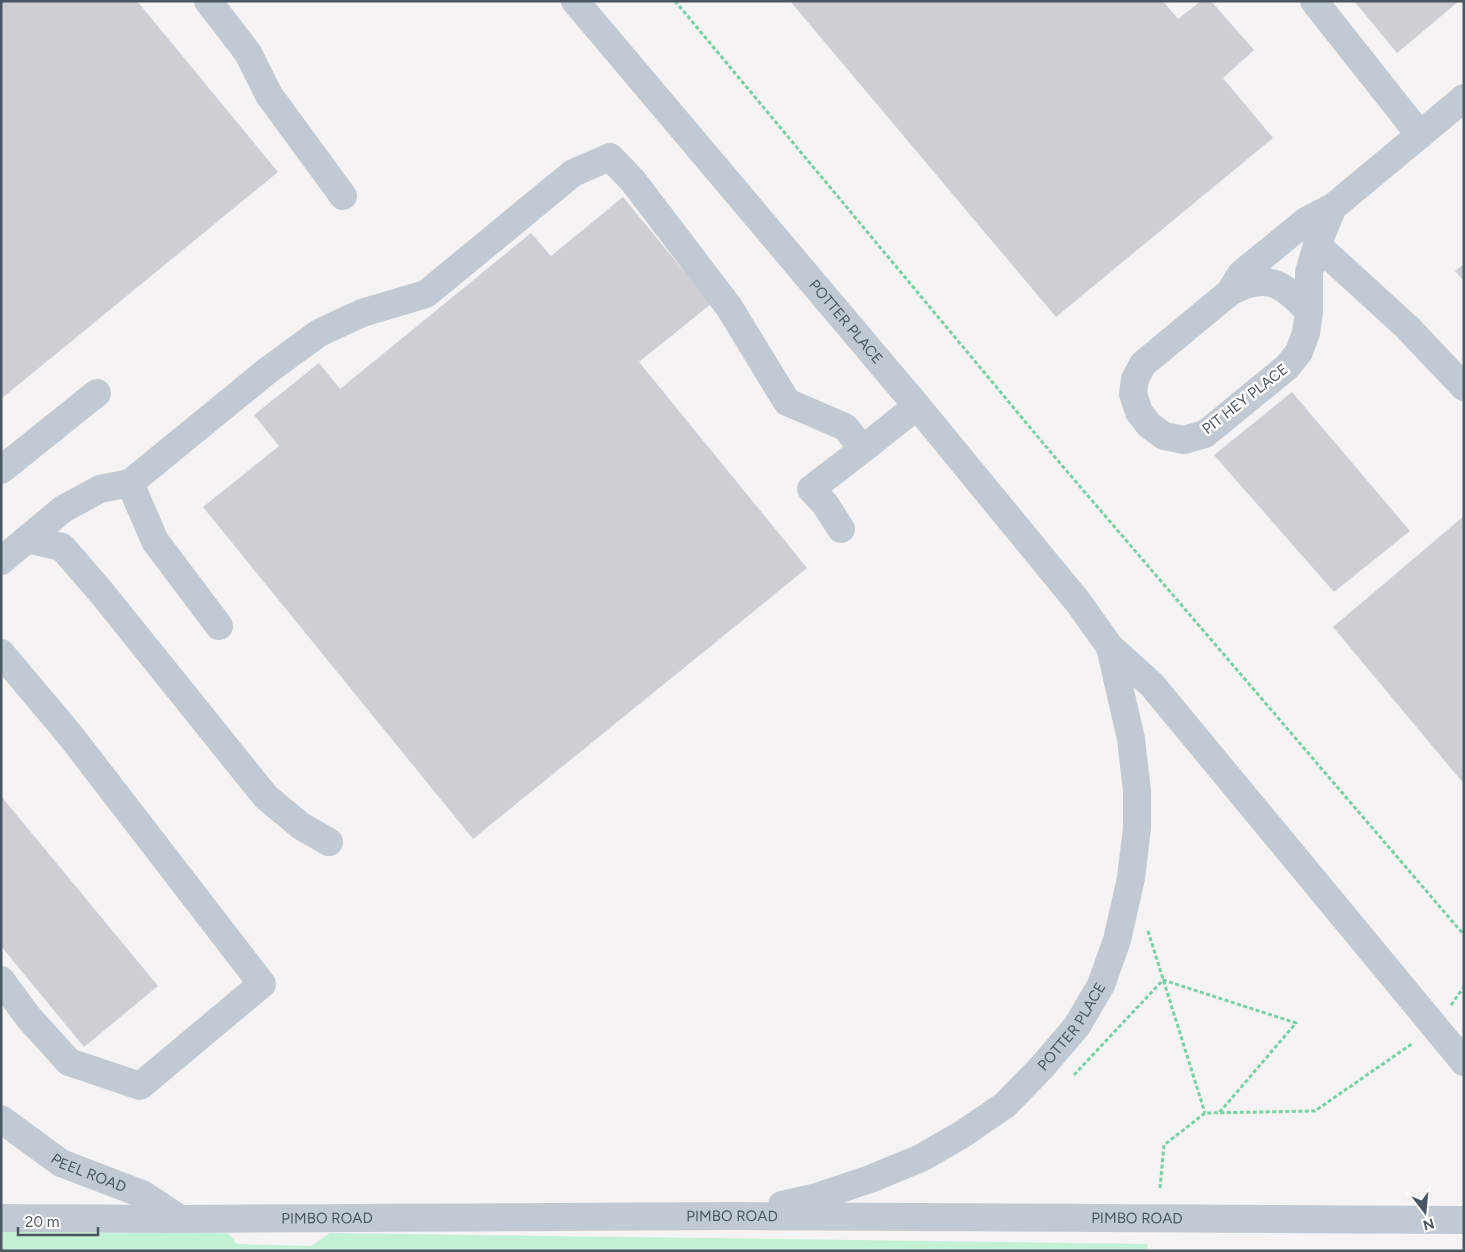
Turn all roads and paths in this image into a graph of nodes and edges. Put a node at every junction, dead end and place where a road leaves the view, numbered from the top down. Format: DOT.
graph roads {
  1 [pos="208,1"];
  2 [pos="575,1"];
  3 [pos="675,1"];
  4 [pos="1314,1"];
  5 [pos="1464,98"];
  6 [pos="1420,135"];
  7 [pos="343,196"];
  8 [pos="1333,207"];
  9 [pos="1317,245"];
  10 [pos="1230,292"];
  11 [pos="1309,312"];
  12 [pos="1464,387"];
  13 [pos="97,393"];
  14 [pos="917,406"];
  15 [pos="863,449"];
  16 [pos="1,470"];
  17 [pos="130,483"];
  18 [pos="841,528"];
  19 [pos="27,539"];
  20 [pos="1,561"];
  21 [pos="219,626"];
  22 [pos="1110,648"];
  23 [pos="1,653"];
  24 [pos="329,842"];
  25 [pos="1146,924"];
  26 [pos="1464,935"];
  27 [pos="1,980"];
  28 [pos="1163,980"];
  29 [pos="1464,987"];
  30 [pos="1451,1006"];
  31 [pos="1412,1043"];
  32 [pos="1464,1062"];
  33 [pos="1068,1081"];
  34 [pos="1205,1113"];
  35 [pos="1219,1113"];
  36 [pos="1,1118"];
  37 [pos="1160,1188"];
  38 [pos="736,1216"];
  39 [pos="1,1218"];
  40 [pos="180,1219"];
  41 [pos="1464,1220"];
  1 -- 7 [label="street"];
  2 -- 14 [label="street, POTTER PLACE"];
  3 -- 26 [label="path"];
  4 -- 6 [label="street"];
  5 -- 6 [label="street, PIT HEY PLACE"];
  6 -- 8 [label="street, PIT HEY PLACE"];
  8 -- 9 [label="street, PIT HEY PLACE"];
  8 -- 10 [label="street, PIT HEY PLACE"];
  9 -- 11 [label="street, PIT HEY PLACE"];
  9 -- 12 [label="street"];
  10 -- 11 [label="street, PIT HEY PLACE"];
  10 -- 11 [label="street, PIT HEY PLACE"];
  13 -- 16 [label="street"];
  14 -- 15 [label="street"];
  14 -- 22 [label="street, POTTER PLACE"];
  15 -- 17 [label="street"];
  15 -- 18 [label="street"];
  17 -- 19 [label="street"];
  17 -- 21 [label="street"];
  19 -- 20 [label="street"];
  19 -- 24 [label="street"];
  22 -- 32 [label="street, POTTER PLACE"];
  22 -- 38 [label="street, POTTER PLACE"];
  23 -- 27 [label="street"];
  25 -- 28 [label="path"];
  28 -- 33 [label="path"];
  28 -- 34 [label="path"];
  28 -- 35 [label="path"];
  29 -- 30 [label="path"];
  31 -- 35 [label="path"];
  34 -- 35 [label="path"];
  34 -- 37 [label="path"];
  36 -- 40 [label="street, PEEL ROAD"];
  38 -- 40 [label="street, PIMBO ROAD"];
  38 -- 41 [label="street, PIMBO ROAD"];
  39 -- 40 [label="street, PIMBO ROAD"];
}
